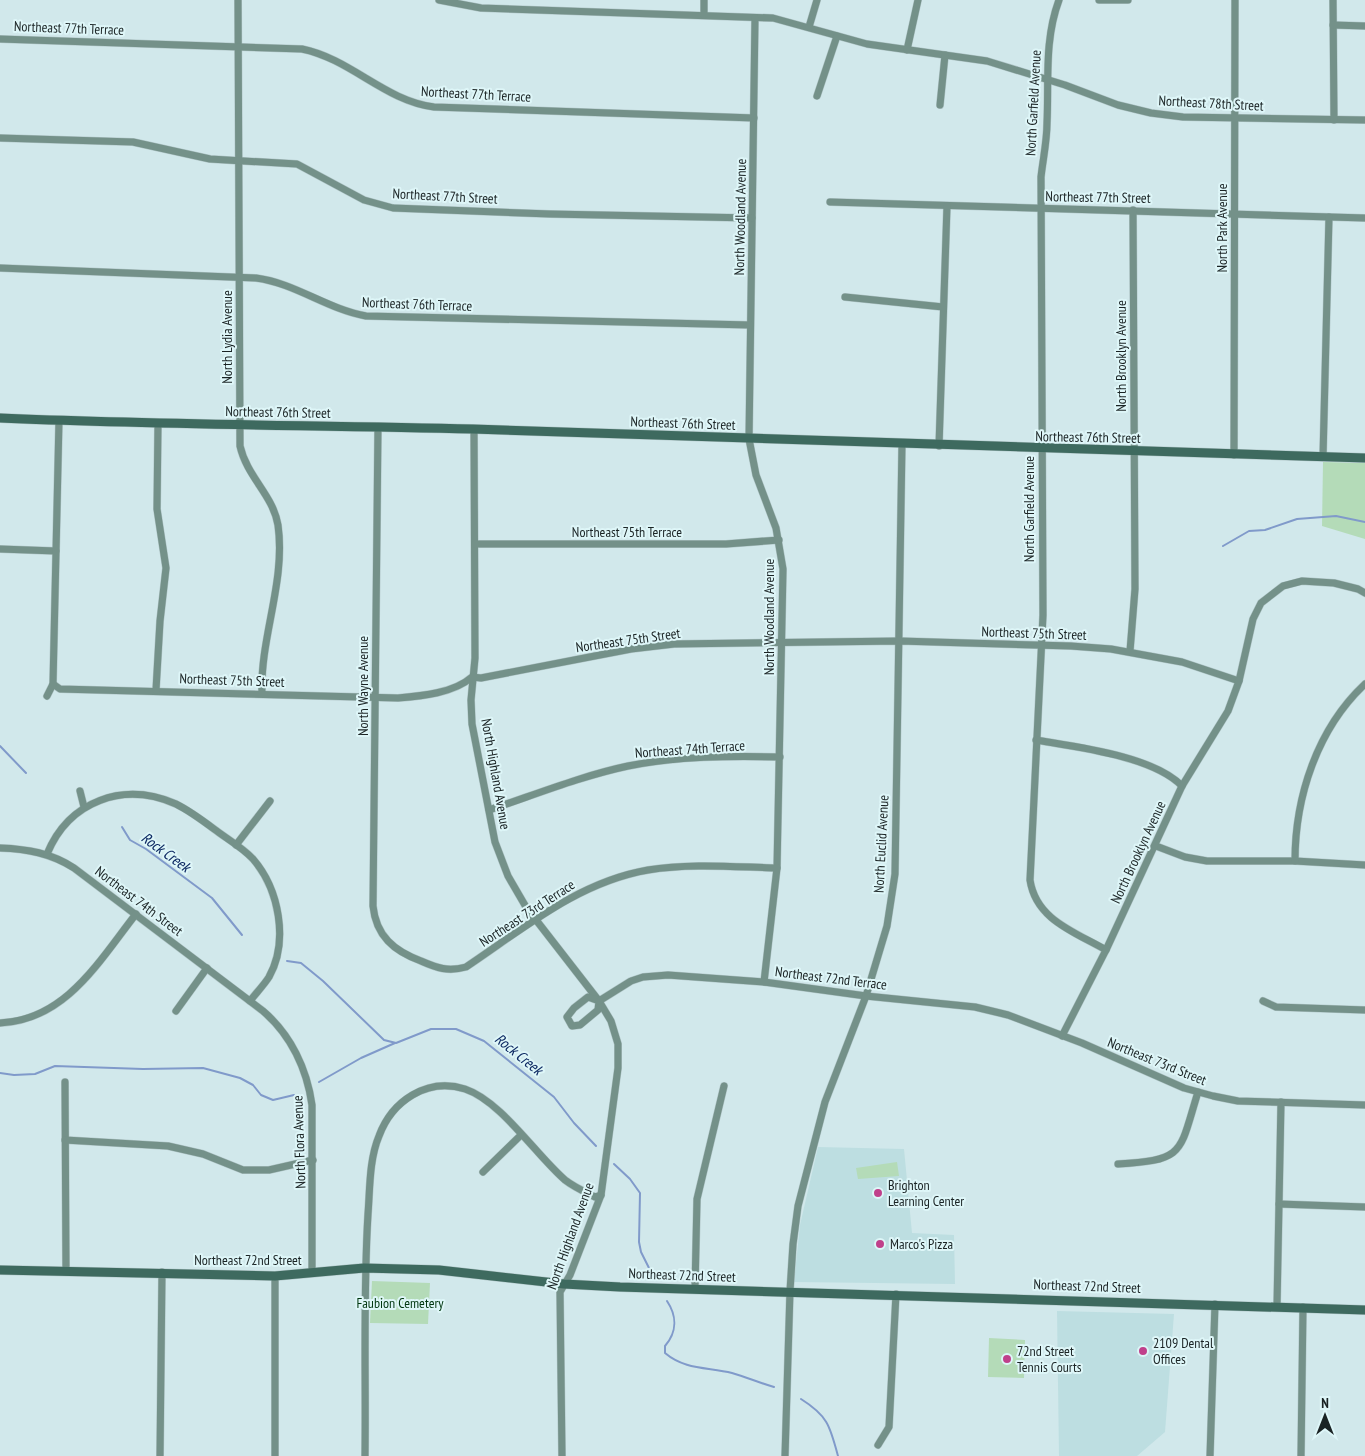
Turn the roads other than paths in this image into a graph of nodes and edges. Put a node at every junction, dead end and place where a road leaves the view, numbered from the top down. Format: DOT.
graph roads {
  1 [pos="238,0"];
  2 [pos="439,0"];
  3 [pos="704,0"];
  4 [pos="817,0"];
  5 [pos="918,0"];
  6 [pos="1059,0"];
  7 [pos="1098,0"];
  8 [pos="1128,0"];
  9 [pos="1235,0"];
  10 [pos="1333,0"];
  11 [pos="704,15"];
  12 [pos="755,18"];
  13 [pos="1333,26"];
  14 [pos="1365,26"];
  15 [pos="809,28"];
  16 [pos="837,36"];
  17 [pos="0,39"];
  18 [pos="240,46"];
  19 [pos="907,50"];
  20 [pos="945,55"];
  21 [pos="1047,80"];
  22 [pos="817,96"];
  23 [pos="940,105"];
  24 [pos="754,118"];
  25 [pos="1235,118"];
  26 [pos="1334,120"];
  27 [pos="1365,120"];
  28 [pos="0,138"];
  29 [pos="239,161"];
  30 [pos="830,202"];
  31 [pos="947,206"];
  32 [pos="1040,209"];
  33 [pos="1133,210"];
  34 [pos="1234,214"];
  35 [pos="1330,216"];
  36 [pos="752,218"];
  37 [pos="1365,218"];
  38 [pos="0,268"];
  39 [pos="239,277"];
  40 [pos="845,297"];
  41 [pos="943,307"];
  42 [pos="750,325"];
  43 [pos="0,418"];
  44 [pos="59,420"];
  45 [pos="158,424"];
  46 [pos="240,425"];
  47 [pos="378,427"];
  48 [pos="474,429"];
  49 [pos="749,439"];
  50 [pos="902,444"];
  51 [pos="939,446"];
  52 [pos="1041,450"];
  53 [pos="1134,452"];
  54 [pos="1234,455"];
  55 [pos="1323,457"];
  56 [pos="1365,458"];
  57 [pos="779,540"];
  58 [pos="475,544"];
  59 [pos="0,549"];
  60 [pos="56,551"];
  61 [pos="1365,593"];
  62 [pos="900,641"];
  63 [pos="782,642"];
  64 [pos="1041,645"];
  65 [pos="1130,651"];
  66 [pos="472,677"];
  67 [pos="1240,681"];
  68 [pos="53,684"];
  69 [pos="1365,684"];
  70 [pos="156,690"];
  71 [pos="262,694"];
  72 [pos="47,696"];
  73 [pos="375,698"];
  74 [pos="1036,740"];
  75 [pos="780,757"];
  76 [pos="1182,786"];
  77 [pos="80,791"];
  78 [pos="270,801"];
  79 [pos="84,807"];
  80 [pos="489,810"];
  81 [pos="236,845"];
  82 [pos="1156,846"];
  83 [pos="0,848"];
  84 [pos="47,854"];
  85 [pos="1295,861"];
  86 [pos="1365,865"];
  87 [pos="777,868"];
  88 [pos="136,914"];
  89 [pos="535,921"];
  90 [pos="388,942"];
  91 [pos="1106,950"];
  92 [pos="207,968"];
  93 [pos="764,982"];
  94 [pos="866,996"];
  95 [pos="599,1000"];
  96 [pos="250,1001"];
  97 [pos="1263,1001"];
  98 [pos="1365,1010"];
  99 [pos="176,1011"];
  100 [pos="0,1023"];
  101 [pos="1062,1036"];
  102 [pos="65,1082"];
  103 [pos="724,1086"];
  104 [pos="1198,1092"];
  105 [pos="1281,1102"];
  106 [pos="1365,1104"];
  107 [pos="521,1135"];
  108 [pos="65,1140"];
  109 [pos="313,1160"];
  110 [pos="1118,1164"];
  111 [pos="483,1172"];
  112 [pos="601,1194"];
  113 [pos="1279,1204"];
  114 [pos="1365,1206"];
  115 [pos="364,1268"];
  116 [pos="0,1270"];
  117 [pos="66,1271"];
  118 [pos="162,1272"];
  119 [pos="312,1273"];
  120 [pos="275,1276"];
  121 [pos="564,1284"];
  122 [pos="695,1289"];
  123 [pos="790,1291"];
  124 [pos="896,1294"];
  125 [pos="1215,1304"];
  126 [pos="1277,1306"];
  127 [pos="1303,1307"];
  128 [pos="1365,1310"];
  129 [pos="878,1445"];
  130 [pos="160,1456"];
  131 [pos="275,1456"];
  132 [pos="365,1456"];
  133 [pos="562,1456"];
  134 [pos="786,1456"];
  135 [pos="1210,1456"];
  136 [pos="1301,1456"];
  1 -- 18 [label="street, North Lydia Avenue"];
  2 -- 11 [label="street, Northeast 78th Street"];
  3 -- 11 [label="street"];
  4 -- 15 [label="street"];
  5 -- 19 [label="street"];
  6 -- 21 [label="street, North Garfield Avenue"];
  7 -- 8 [label="street"];
  9 -- 25 [label="street, North Park Avenue"];
  10 -- 13 [label="street"];
  11 -- 12 [label="street, Northeast 78th Street"];
  12 -- 15 [label="street, Northeast 78th Street"];
  12 -- 24 [label="street, North Woodland Avenue"];
  13 -- 14 [label="street"];
  13 -- 26 [label="street"];
  15 -- 16 [label="street, Northeast 78th Street"];
  16 -- 19 [label="street, Northeast 78th Street"];
  16 -- 22 [label="street"];
  17 -- 18 [label="street, Northeast 77th Terrace"];
  18 -- 24 [label="street, Northeast 77th Terrace"];
  18 -- 29 [label="street, North Lydia Avenue"];
  19 -- 20 [label="street, Northeast 78th Street"];
  20 -- 21 [label="street, Northeast 78th Street"];
  20 -- 23 [label="street"];
  21 -- 25 [label="street, Northeast 78th Street"];
  21 -- 32 [label="street, North Garfield Avenue"];
  24 -- 36 [label="street, North Woodland Avenue"];
  25 -- 26 [label="street, Northeast 78th Street"];
  25 -- 34 [label="street, North Park Avenue"];
  26 -- 27 [label="street, Northeast 78th Street"];
  28 -- 29 [label="street, Northeast 77th Street"];
  29 -- 36 [label="street, Northeast 77th Street"];
  29 -- 39 [label="street, North Lydia Avenue"];
  30 -- 31 [label="street, Northeast 77th Street"];
  31 -- 32 [label="street, Northeast 77th Street"];
  31 -- 41 [label="street"];
  32 -- 33 [label="street, Northeast 77th Street"];
  32 -- 52 [label="street, North Garfield Avenue"];
  33 -- 34 [label="street, Northeast 77th Street"];
  33 -- 53 [label="street, North Brooklyn Avenue"];
  34 -- 35 [label="street, Northeast 77th Street"];
  34 -- 54 [label="street, North Park Avenue"];
  35 -- 37 [label="street, Northeast 77th Street"];
  35 -- 55 [label="street"];
  36 -- 42 [label="street, North Woodland Avenue"];
  38 -- 39 [label="street, Northeast 76th Terrace"];
  39 -- 42 [label="street, Northeast 76th Terrace"];
  39 -- 46 [label="street, North Lydia Avenue"];
  40 -- 41 [label="street"];
  41 -- 51 [label="street"];
  42 -- 49 [label="street, North Woodland Avenue"];
  43 -- 44 [label="street, Northeast 76th Street"];
  44 -- 45 [label="street, Northeast 76th Street"];
  44 -- 60 [label="street"];
  45 -- 46 [label="street, Northeast 76th Street"];
  45 -- 70 [label="street"];
  46 -- 47 [label="street, Northeast 76th Street"];
  46 -- 71 [label="street, North Lydia Avenue"];
  47 -- 48 [label="street, Northeast 76th Street"];
  47 -- 73 [label="street, North Wayne Avenue"];
  48 -- 49 [label="street, Northeast 76th Street"];
  48 -- 58 [label="street, North Highland Avenue"];
  49 -- 50 [label="street, Northeast 76th Street"];
  49 -- 57 [label="street, North Woodland Avenue"];
  50 -- 51 [label="street, Northeast 76th Street"];
  50 -- 62 [label="street, North Euclid Avenue"];
  51 -- 52 [label="street, Northeast 76th Street"];
  52 -- 53 [label="street, Northeast 76th Street"];
  52 -- 64 [label="street, North Garfield Avenue"];
  53 -- 54 [label="street, Northeast 76th Street"];
  53 -- 65 [label="street, North Brooklyn Avenue"];
  54 -- 55 [label="street, Northeast 76th Street"];
  55 -- 56 [label="street, Northeast 76th Street"];
  57 -- 58 [label="street, Northeast 75th Terrace"];
  57 -- 63 [label="street, North Woodland Avenue"];
  58 -- 66 [label="street, North Highland Avenue"];
  59 -- 60 [label="street"];
  60 -- 68 [label="street"];
  61 -- 67 [label="street, North Brooklyn Avenue"];
  62 -- 63 [label="street, Northeast 75th Street"];
  62 -- 64 [label="street, Northeast 75th Street"];
  62 -- 94 [label="street, North Euclid Avenue"];
  63 -- 66 [label="street, Northeast 75th Street"];
  63 -- 75 [label="street, North Woodland Avenue"];
  64 -- 65 [label="street, Northeast 75th Street"];
  64 -- 74 [label="street, North Garfield Avenue"];
  65 -- 67 [label="street, Northeast 75th Street"];
  66 -- 73 [label="street, Northeast 75th Street"];
  66 -- 80 [label="street, North Highland Avenue"];
  67 -- 76 [label="street, North Brooklyn Avenue"];
  68 -- 70 [label="street, Northeast 75th Street"];
  68 -- 72 [label="street"];
  69 -- 85 [label="street"];
  70 -- 71 [label="street, Northeast 75th Street"];
  71 -- 73 [label="street, Northeast 75th Street"];
  73 -- 90 [label="street, North Wayne Avenue"];
  74 -- 76 [label="street"];
  74 -- 91 [label="street, North Garfield Avenue"];
  75 -- 80 [label="street, Northeast 74th Terrace"];
  75 -- 87 [label="street, North Woodland Avenue"];
  76 -- 82 [label="street, North Brooklyn Avenue"];
  77 -- 79 [label="street"];
  78 -- 81 [label="street"];
  79 -- 81 [label="street"];
  79 -- 84 [label="street"];
  80 -- 89 [label="street, North Highland Avenue"];
  81 -- 96 [label="street"];
  82 -- 85 [label="street"];
  82 -- 91 [label="street, North Brooklyn Avenue"];
  83 -- 84 [label="street, Northeast 74th Street"];
  84 -- 88 [label="street, Northeast 74th Street"];
  85 -- 86 [label="street"];
  87 -- 89 [label="street, Northeast 73rd Terrace"];
  87 -- 93 [label="street, North Woodland Avenue"];
  88 -- 92 [label="street, Northeast 74th Street"];
  88 -- 100 [label="street"];
  89 -- 90 [label="street, Northeast 73rd Terrace"];
  89 -- 95 [label="street, North Highland Avenue"];
  91 -- 101 [label="street, North Brooklyn Avenue"];
  92 -- 96 [label="street, Northeast 74th Street"];
  92 -- 99 [label="street"];
  93 -- 94 [label="street, Northeast 72nd Terrace"];
  93 -- 95 [label="street, Northeast 72nd Terrace"];
  94 -- 101 [label="street, Northeast 72nd Terrace"];
  94 -- 123 [label="street, North Euclid Avenue"];
  95 -- 95 [label="street"];
  95 -- 112 [label="street, North Highland Avenue"];
  96 -- 109 [label="street, North Flora Avenue"];
  97 -- 98 [label="street"];
  101 -- 104 [label="street, Northeast 73rd Street"];
  102 -- 108 [label="street"];
  103 -- 122 [label="street"];
  104 -- 105 [label="street, Northeast 73rd Street"];
  104 -- 110 [label="street"];
  105 -- 106 [label="street, Northeast 73rd Street"];
  105 -- 113 [label="street"];
  107 -- 111 [label="street"];
  107 -- 112 [label="street"];
  107 -- 115 [label="street"];
  108 -- 109 [label="street"];
  108 -- 117 [label="street"];
  109 -- 119 [label="street, North Flora Avenue"];
  112 -- 121 [label="street, North Highland Avenue"];
  113 -- 114 [label="street"];
  113 -- 126 [label="street"];
  115 -- 119 [label="street, Northeast 72nd Street"];
  115 -- 121 [label="street, Northeast 72nd Street"];
  115 -- 132 [label="street"];
  116 -- 117 [label="street, Northeast 72nd Street"];
  117 -- 118 [label="street, Northeast 72nd Street"];
  118 -- 120 [label="street, Northeast 72nd Street"];
  118 -- 130 [label="street"];
  119 -- 120 [label="street, Northeast 72nd Street"];
  120 -- 131 [label="street"];
  121 -- 122 [label="street, Northeast 72nd Street"];
  121 -- 133 [label="street, North Highland Avenue"];
  122 -- 123 [label="street, Northeast 72nd Street"];
  123 -- 124 [label="street, Northeast 72nd Street"];
  123 -- 134 [label="street"];
  124 -- 125 [label="street, Northeast 72nd Street"];
  124 -- 129 [label="street"];
  125 -- 126 [label="street, Northeast 72nd Street"];
  125 -- 135 [label="street"];
  126 -- 127 [label="street, Northeast 72nd Street"];
  127 -- 128 [label="street, Northeast 72nd Street"];
  127 -- 136 [label="street"];
}
